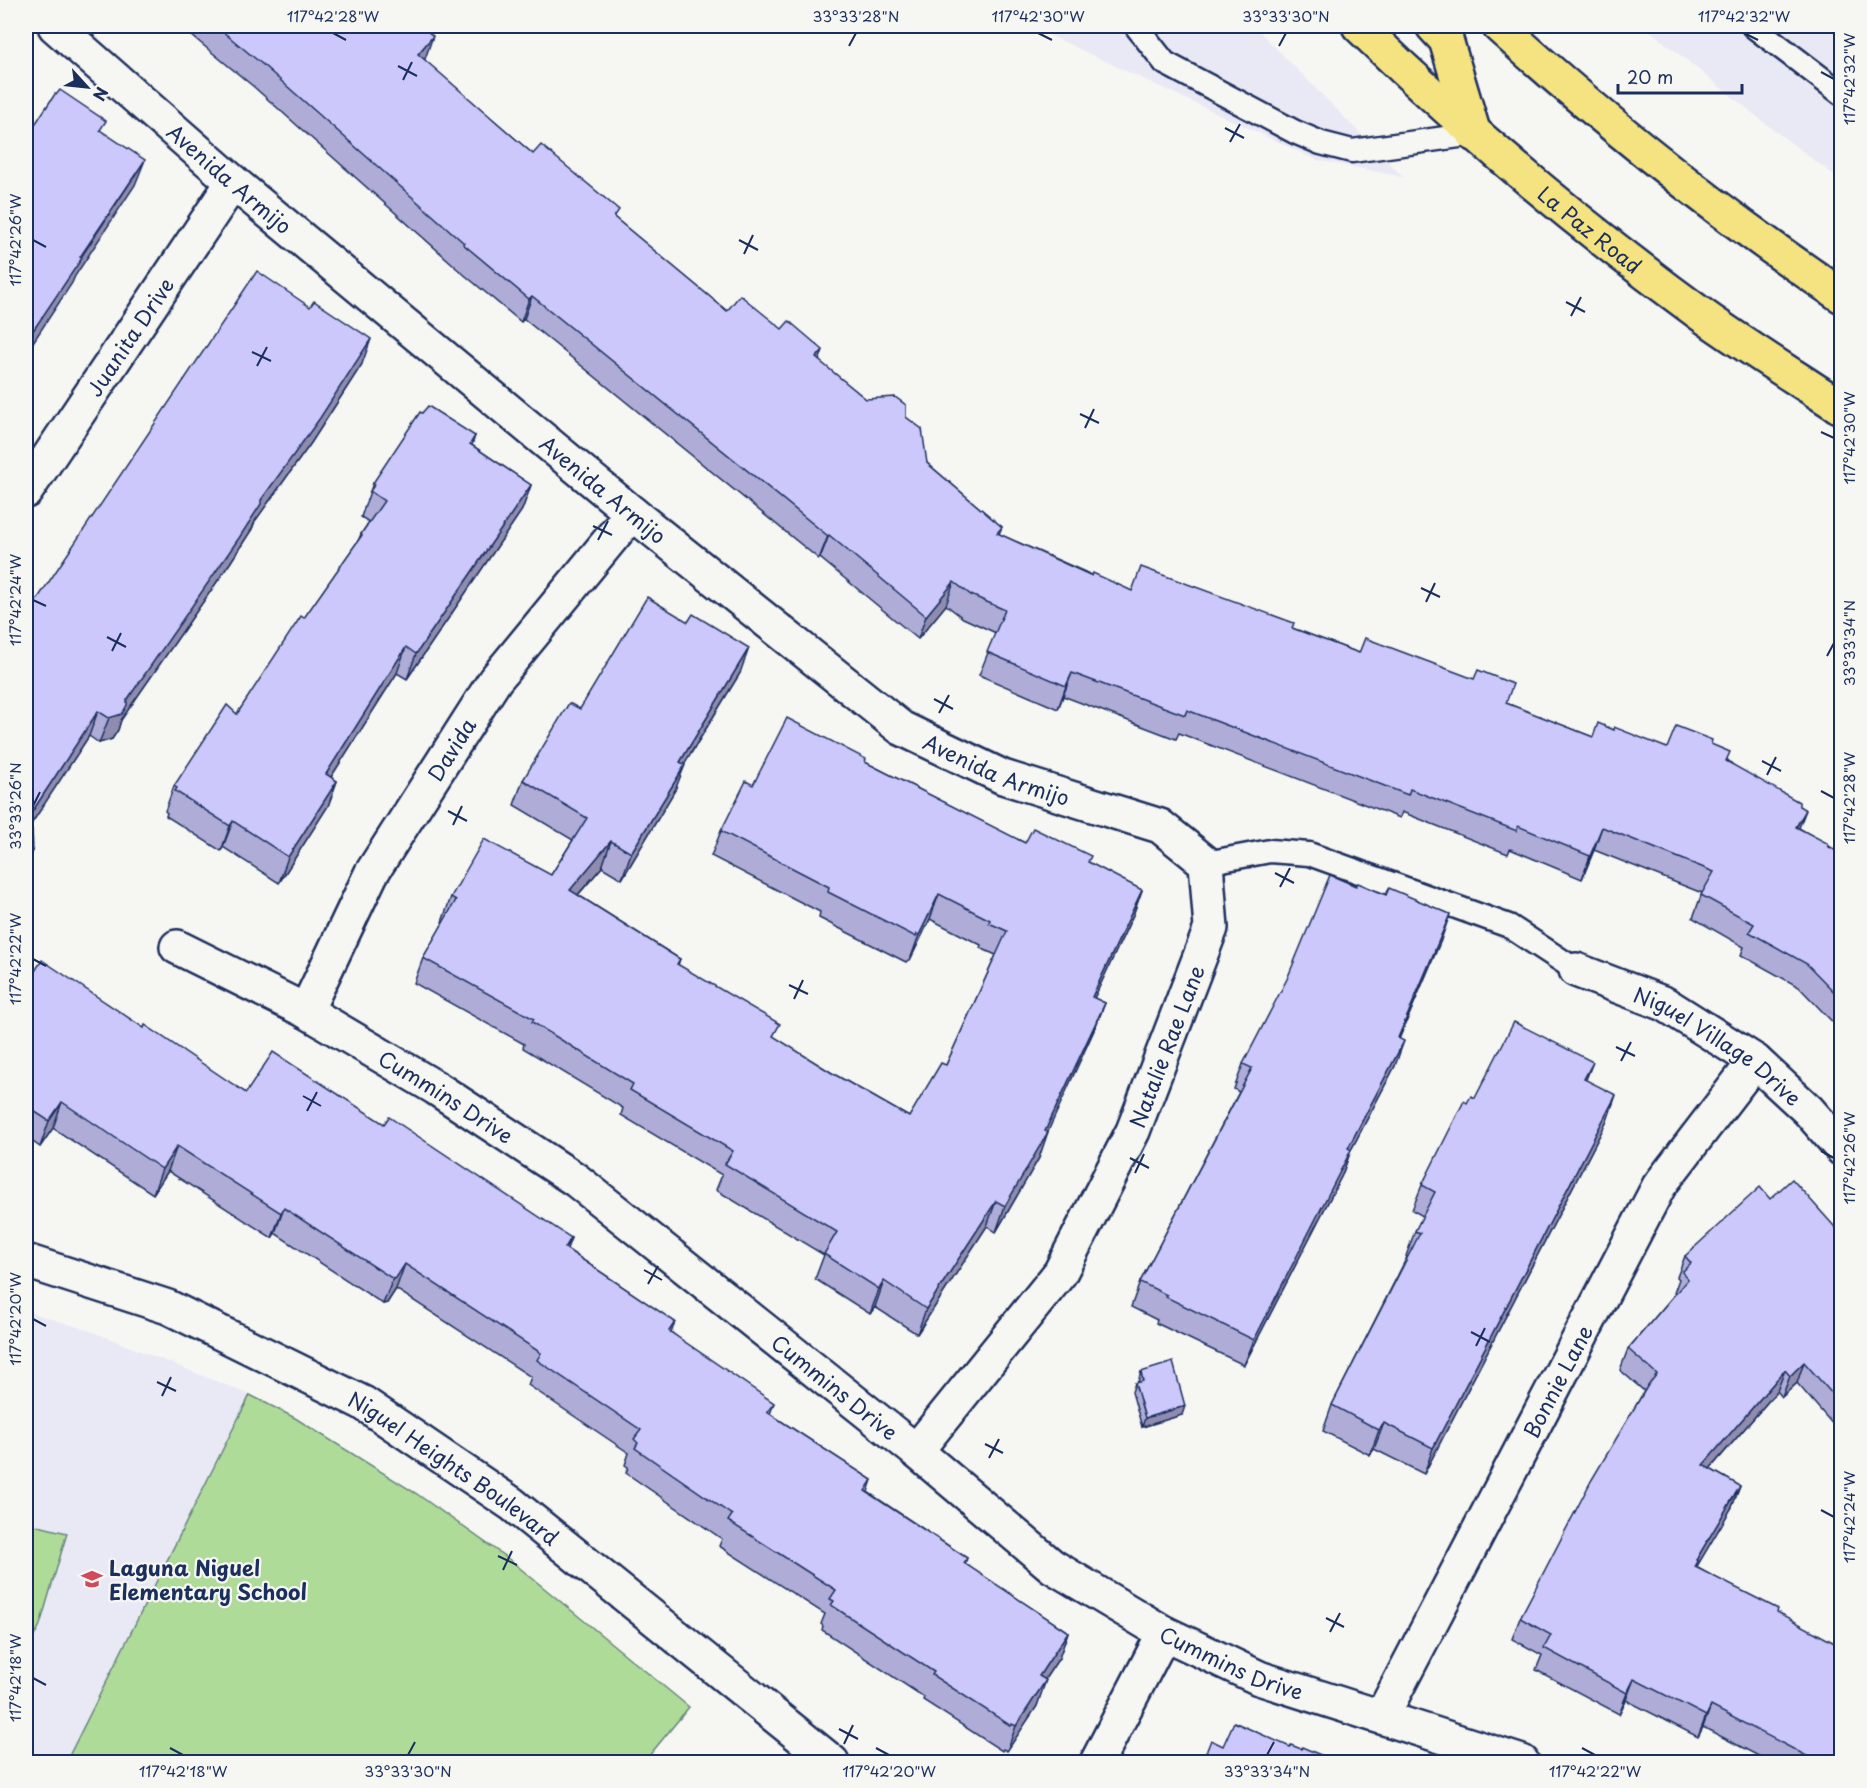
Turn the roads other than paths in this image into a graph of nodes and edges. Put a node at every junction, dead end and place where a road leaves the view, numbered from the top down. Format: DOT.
graph roads {
  1 [pos="55,26"];
  2 [pos="1136,26"];
  3 [pos="1359,26"];
  4 [pos="1432,26"];
  5 [pos="1500,26"];
  6 [pos="1754,26"];
  7 [pos="1842,94"];
  8 [pos="1474,134"];
  9 [pos="233,182"];
  10 [pos="1842,296"];
  11 [pos="1842,408"];
  12 [pos="26,491"];
  13 [pos="632,513"];
  14 [pos="1206,863"];
  15 [pos="177,947"];
  16 [pos="1576,970"];
  17 [pos="306,1011"];
  18 [pos="1755,1061"];
  19 [pos="1842,1149"];
  20 [pos="26,1261"];
  21 [pos="916,1451"];
  22 [pos="1164,1633"];
  23 [pos="1382,1716"];
  24 [pos="832,1762"];
  25 [pos="1097,1762"];
  26 [pos="1522,1762"];
  1 -- 9 [label="street, Avenida Armijo"];
  2 -- 8 [label="lane"];
  3 -- 8 [label="main road, La Paz Road"];
  4 -- 8 [label="main road"];
  5 -- 10 [label="main road"];
  6 -- 7 [label="lane"];
  8 -- 11 [label="main road, La Paz Road"];
  9 -- 12 [label="street, Juanita Drive"];
  9 -- 13 [label="street, Avenida Armijo"];
  13 -- 14 [label="street, Avenida Armijo"];
  13 -- 17 [label="street, Davida"];
  14 -- 16 [label="lane"];
  14 -- 21 [label="street, Natalie Rae Lane"];
  15 -- 17 [label="street, Cummins Drive"];
  16 -- 18 [label="street, Niguel Village Drive"];
  17 -- 21 [label="street, Cummins Drive"];
  18 -- 19 [label="street, Niguel Village Drive"];
  18 -- 23 [label="street, Bonnie Lane"];
  20 -- 24 [label="street, Niguel Heights Boulevard"];
  21 -- 22 [label="street, Cummins Drive"];
  22 -- 23 [label="street, Cummins Drive"];
  22 -- 25 [label="street"];
  23 -- 26 [label="street, Cummins Drive"];
}
